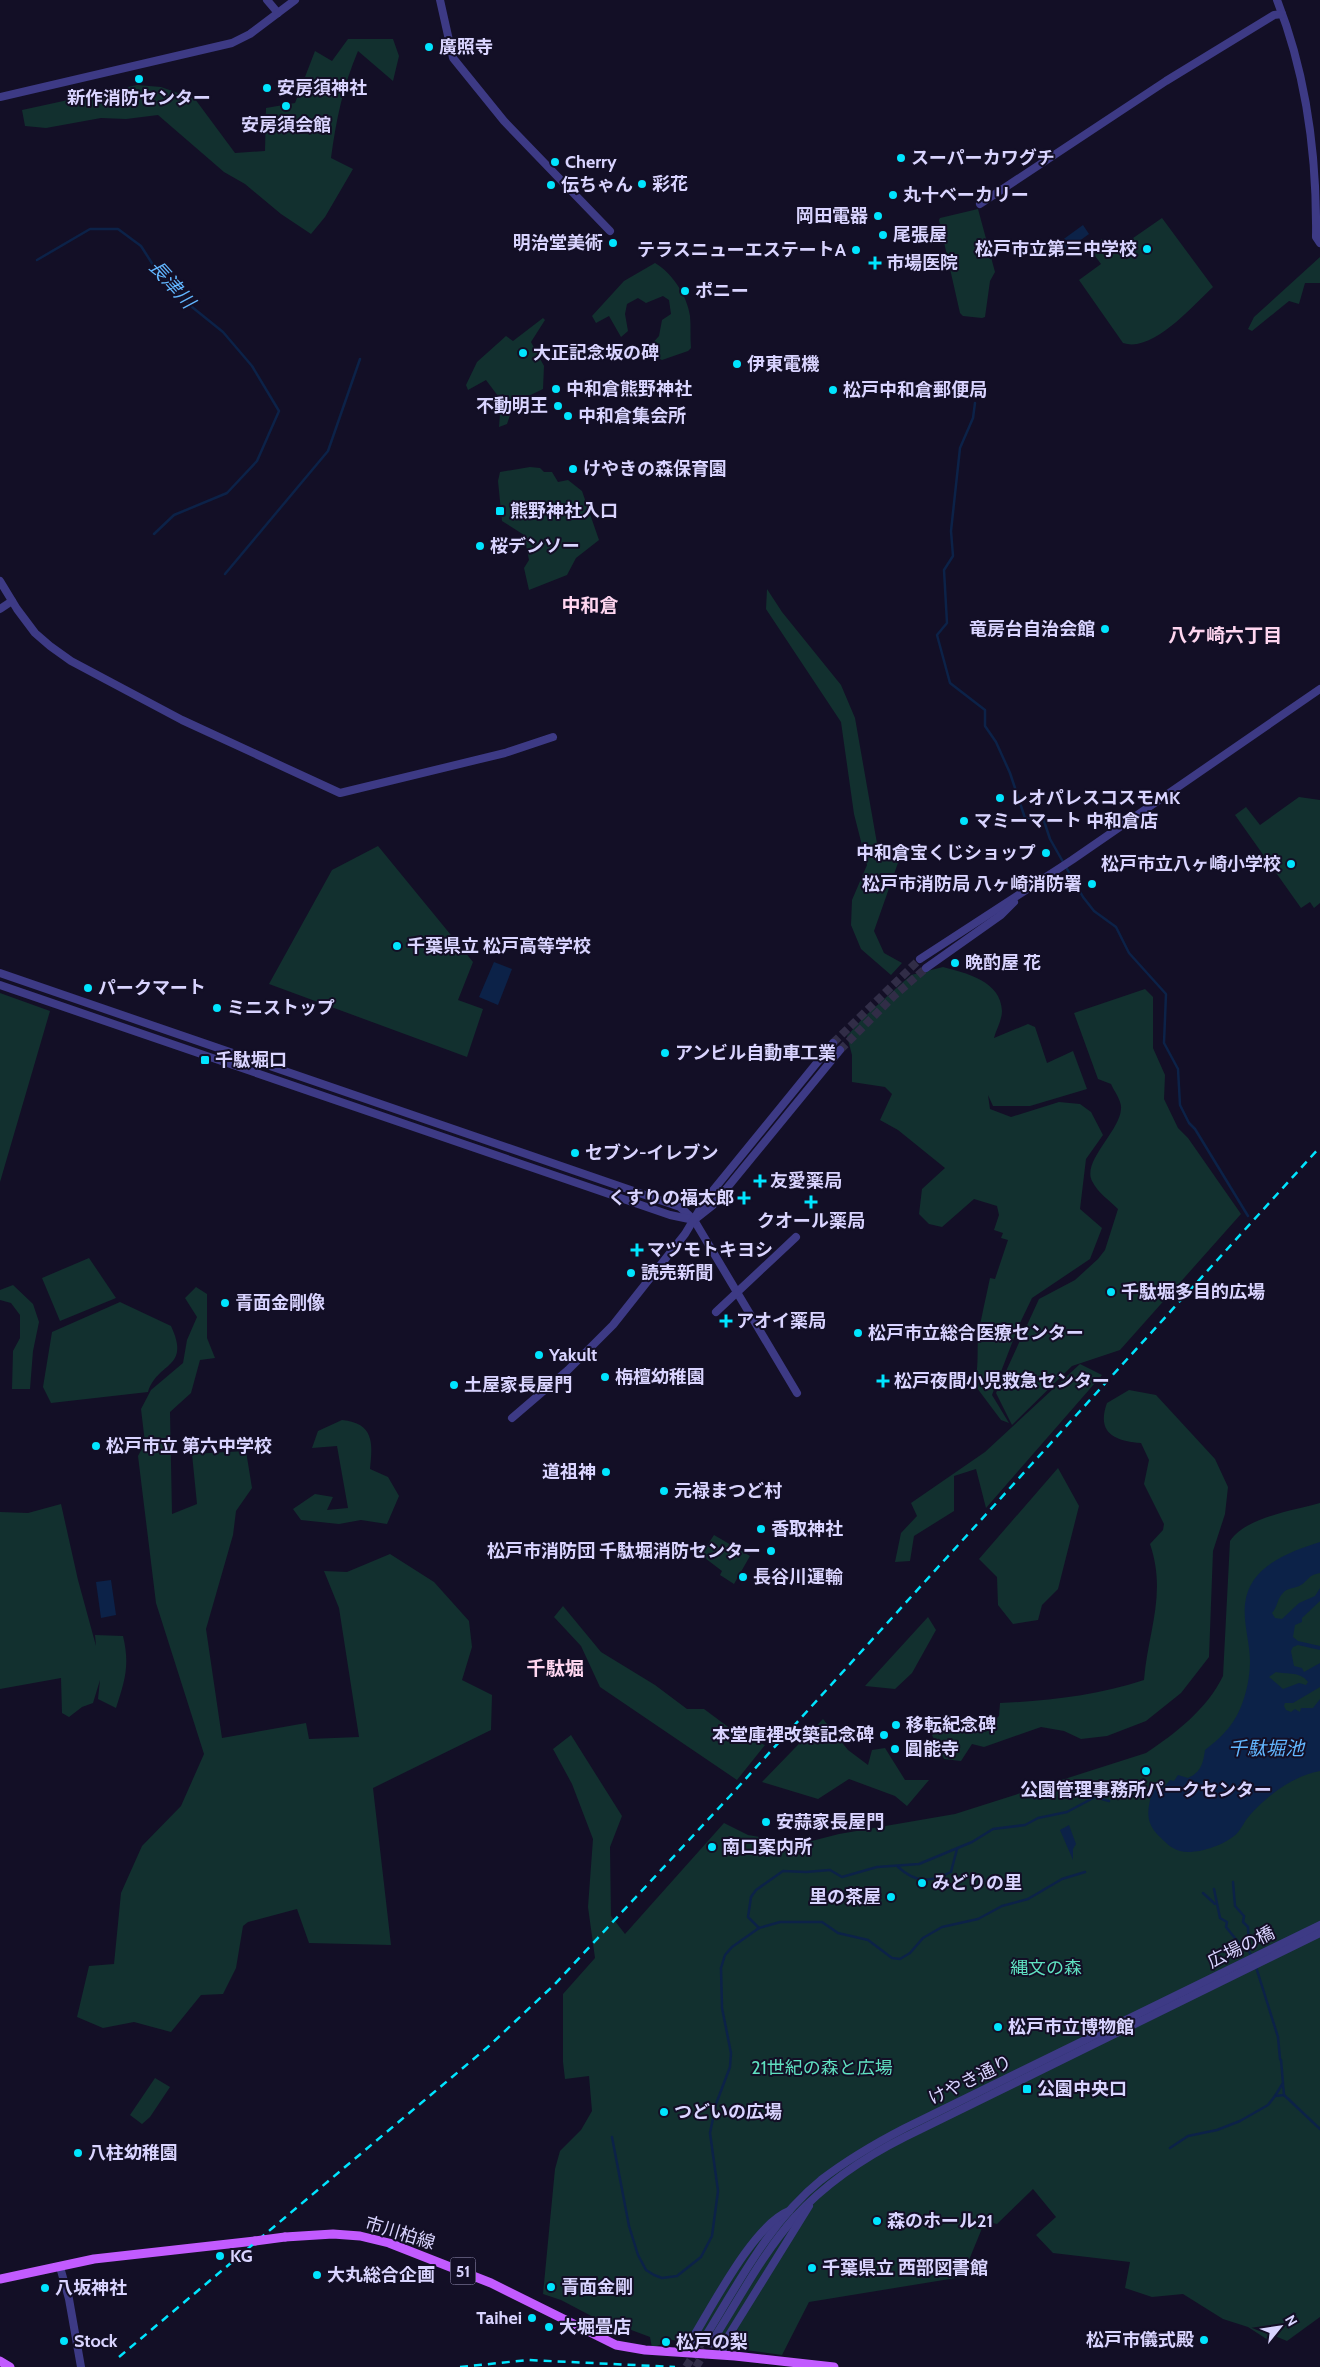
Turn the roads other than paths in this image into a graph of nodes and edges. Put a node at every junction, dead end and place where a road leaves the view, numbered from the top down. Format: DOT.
graph roads {
  1 [pos="267,0"];
  2 [pos="295,0"];
  3 [pos="440,0"];
  4 [pos="1277,0"];
  5 [pos="278,13"];
  6 [pos="1282,14"];
  7 [pos="0,97"];
  8 [pos="980,204"];
  9 [pos="610,231"];
  10 [pos="1320,243"];
  11 [pos="0,581"];
  12 [pos="12,602"];
  13 [pos="0,610"];
  14 [pos="1320,689"];
  15 [pos="553,737"];
  16 [pos="1021,895"];
  17 [pos="920,959"];
  18 [pos="926,968"];
  19 [pos="0,973"];
  20 [pos="0,986"];
  21 [pos="833,1044"];
  22 [pos="840,1050"];
  23 [pos="547,1160"];
  24 [pos="543,1172"];
  25 [pos="694,1220"];
  26 [pos="796,1237"];
  27 [pos="737,1292"];
  28 [pos="716,1312"];
  29 [pos="797,1393"];
  30 [pos="512,1418"];
  31 [pos="1320,1925"];
  32 [pos="1320,1934"];
  33 [pos="1177,2000"];
  34 [pos="811,2201"];
  35 [pos="792,2214"];
  36 [pos="60,2267"];
  37 [pos="0,2279"];
  38 [pos="702,2342"];
  39 [pos="711,2343"];
  40 [pos="688,2353"];
  41 [pos="722,2355"];
  42 [pos="0,2360"];
  43 [pos="10,2367"];
  44 [pos="81,2367"];
  45 [pos="834,2367"];
  1 -- 5 [label="street"];
  2 -- 5 [label="street"];
  3 -- 9 [label="street"];
  4 -- 6 [label="street"];
  5 -- 7 [label="street"];
  6 -- 8 [label="street"];
  6 -- 10 [label="street"];
  11 -- 12 [label="street"];
  12 -- 13 [label="street"];
  12 -- 15 [label="street"];
  14 -- 16 [label="street"];
  16 -- 17 [label="street"];
  16 -- 18 [label="street"];
  19 -- 23 [label="street"];
  20 -- 24 [label="street"];
  21 -- 25 [label="street"];
  22 -- 25 [label="street"];
  23 -- 24 [label="street"];
  23 -- 25 [label="street"];
  24 -- 25 [label="street"];
  25 -- 27 [label="street"];
  25 -- 30 [label="street"];
  26 -- 27 [label="street"];
  27 -- 28 [label="street"];
  27 -- 29 [label="street"];
  31 -- 33 [label="street, 広場の橋"];
  32 -- 33 [label="street, 広場の橋"];
  33 -- 34 [label="street, けやき通り"];
  33 -- 35 [label="street, けやき通り"];
  34 -- 35 [label="street, けやき通り"];
  34 -- 41 [label="street"];
  35 -- 38 [label="street"];
  35 -- 39 [label="street"];
  35 -- 40 [label="street"];
  36 -- 37 [label="main road, 市川柏線 / 51"];
  36 -- 40 [label="main road, 市川柏線 / 51, bridge"];
  36 -- 44 [label="street"];
  40 -- 41 [label="main road, 市川柏線 / 51"];
  41 -- 45 [label="main road, 市川柏線 / 51"];
  42 -- 43 [label="main road"];
}
